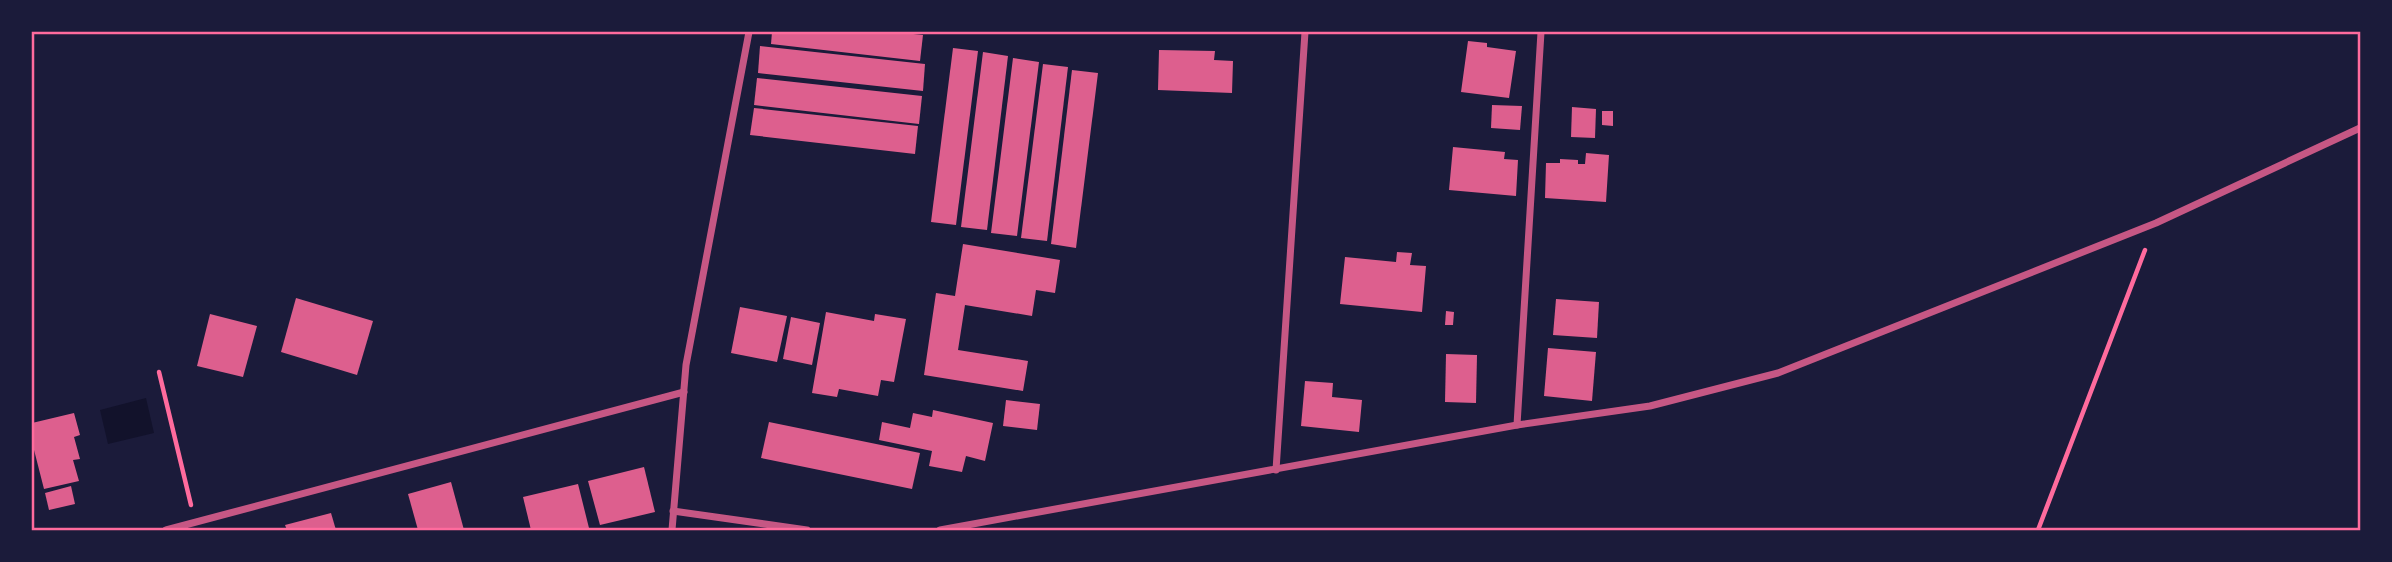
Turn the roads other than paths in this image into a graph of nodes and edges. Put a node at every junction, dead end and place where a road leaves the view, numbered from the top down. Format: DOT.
graph roads {
  1 [pos="749,32"];
  2 [pos="1305,32"];
  3 [pos="1541,32"];
  4 [pos="2361,128"];
  5 [pos="684,393"];
  6 [pos="1517,425"];
  7 [pos="1276,470"];
  8 [pos="673,511"];
  9 [pos="166,530"];
  10 [pos="672,530"];
  11 [pos="807,530"];
  12 [pos="940,530"];
  1 -- 5 [label="street"];
  2 -- 7 [label="street"];
  3 -- 6 [label="street"];
  4 -- 6 [label="street"];
  5 -- 8 [label="street"];
  5 -- 9 [label="street"];
  6 -- 7 [label="street"];
  7 -- 12 [label="street"];
  8 -- 10 [label="street"];
  8 -- 11 [label="street"];
}
